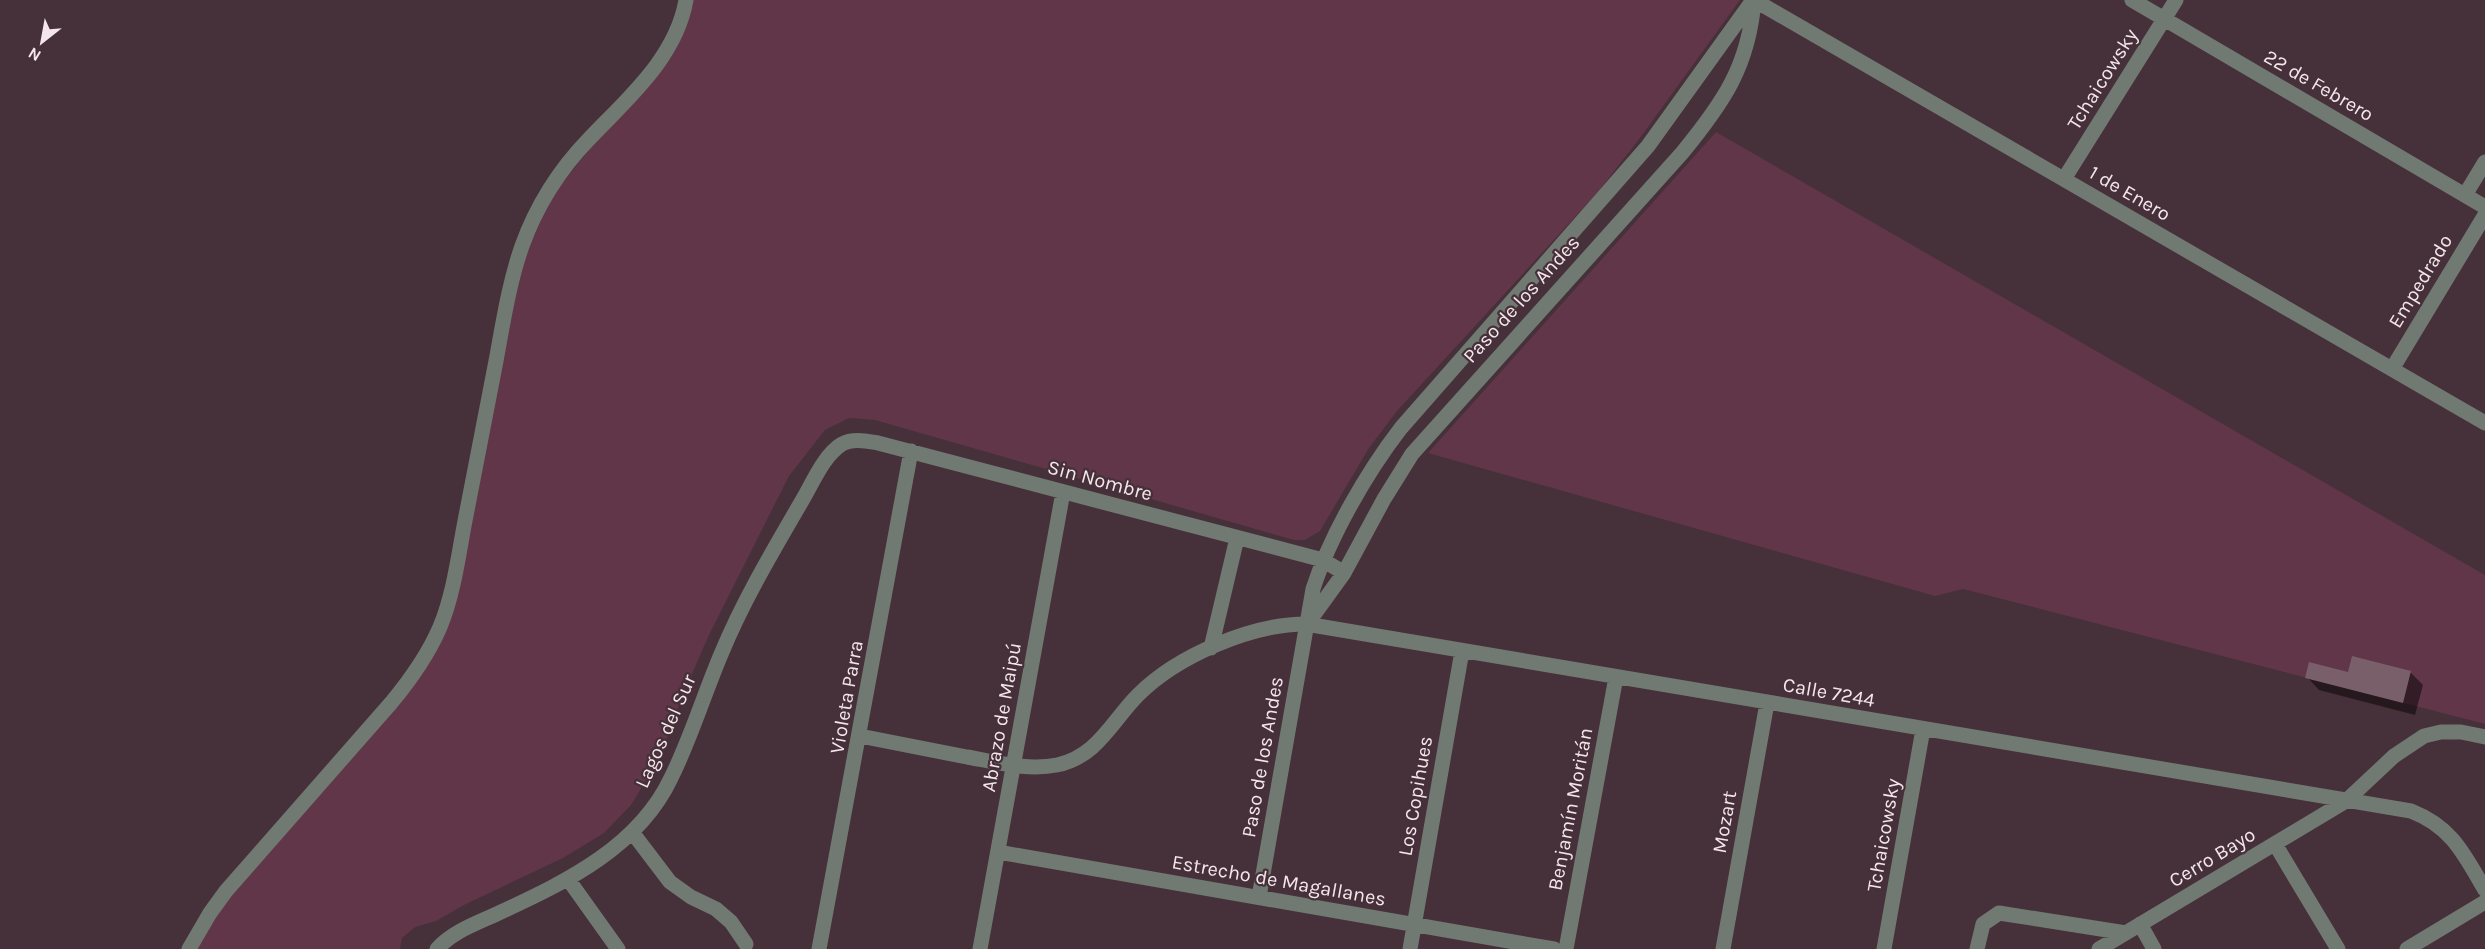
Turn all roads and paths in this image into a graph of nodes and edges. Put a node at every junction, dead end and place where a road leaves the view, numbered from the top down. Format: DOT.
graph roads {
  1 [pos="686,0"];
  2 [pos="1754,0"];
  3 [pos="2132,0"];
  4 [pos="2176,0"];
  5 [pos="2164,19"];
  6 [pos="2485,162"];
  7 [pos="2064,179"];
  8 [pos="2465,195"];
  9 [pos="2485,207"];
  10 [pos="2485,215"];
  11 [pos="2391,369"];
  12 [pos="2485,423"];
  13 [pos="843,444"];
  14 [pos="911,452"];
  15 [pos="1063,492"];
  16 [pos="1237,538"];
  17 [pos="1323,560"];
  18 [pos="1344,573"];
  19 [pos="1306,624"];
  20 [pos="1211,648"];
  21 [pos="1462,651"];
  22 [pos="1616,677"];
  23 [pos="1767,703"];
  24 [pos="1923,729"];
  25 [pos="860,736"];
  26 [pos="2485,737"];
  27 [pos="1013,765"];
  28 [pos="2346,801"];
  29 [pos="632,832"];
  30 [pos="2275,844"];
  31 [pos="998,852"];
  32 [pos="568,879"];
  33 [pos="2485,890"];
  34 [pos="1259,897"];
  35 [pos="2485,902"];
  36 [pos="2140,924"];
  37 [pos="1414,925"];
  38 [pos="2126,933"];
  39 [pos="746,944"];
  40 [pos="189,949"];
  41 [pos="437,949"];
  42 [pos="618,949"];
  43 [pos="819,949"];
  44 [pos="980,949"];
  45 [pos="1410,949"];
  46 [pos="1554,949"];
  47 [pos="1566,949"];
  48 [pos="1723,949"];
  49 [pos="1884,949"];
  50 [pos="1977,949"];
  51 [pos="2099,949"];
  52 [pos="2154,949"];
  53 [pos="2338,949"];
  54 [pos="2407,949"];
  1 -- 40 [label="street"];
  2 -- 7 [label="street, 1 de Enero"];
  3 -- 5 [label="street, 22 de Febrero"];
  4 -- 5 [label="street, Tchaicowsky"];
  5 -- 7 [label="street, Tchaicowsky"];
  5 -- 8 [label="street, 22 de Febrero"];
  6 -- 8 [label="street"];
  7 -- 11 [label="street, 1 de Enero"];
  8 -- 9 [label="street, 22 de Febrero"];
  10 -- 11 [label="street, Empedrado"];
  11 -- 12 [label="street, 1 de Enero"];
  13 -- 14 [label="street, Sin Nombre"];
  13 -- 29 [label="street, Lagos del Sur"];
  14 -- 15 [label="street, Sin Nombre"];
  14 -- 25 [label="street, Violeta Parra"];
  15 -- 16 [label="street, Sin Nombre"];
  15 -- 27 [label="street, Abrazo de Maipú"];
  16 -- 17 [label="street, Sin Nombre"];
  16 -- 20 [label="street"];
  17 -- 18 [label="street, Sin Nombre"];
  17 -- 18 [label="street, Paso de los Andes"];
  17 -- 19 [label="street, Paso de los Andes"];
  18 -- 19 [label="street, Paso de los Andes"];
  19 -- 20 [label="street"];
  19 -- 21 [label="street, Calle 7244"];
  19 -- 34 [label="street, Paso de los Andes"];
  20 -- 27 [label="street"];
  21 -- 22 [label="street, Calle 7244"];
  21 -- 37 [label="street, Los Copihues"];
  22 -- 23 [label="street, Calle 7244"];
  22 -- 47 [label="street, Benjamín Moritán"];
  23 -- 24 [label="street, Calle 7244"];
  23 -- 48 [label="street, Mozart"];
  24 -- 28 [label="street, Calle 7244"];
  24 -- 49 [label="street, Tchaicowsky"];
  25 -- 27 [label="street"];
  25 -- 43 [label="street, Violeta Parra"];
  26 -- 28 [label="street, Cerro Bayo"];
  27 -- 31 [label="street, Abrazo de Maipú"];
  28 -- 30 [label="street, Cerro Bayo"];
  28 -- 33 [label="street, Calle 7244"];
  29 -- 32 [label="street, Lagos del Sur"];
  29 -- 39 [label="street"];
  30 -- 36 [label="street, Cerro Bayo"];
  30 -- 53 [label="street"];
  31 -- 34 [label="street, Estrecho de Magallanes"];
  31 -- 44 [label="street, Abrazo de Maipú"];
  32 -- 41 [label="street, Lagos del Sur"];
  32 -- 42 [label="street"];
  34 -- 37 [label="street, Estrecho de Magallanes"];
  35 -- 54 [label="street"];
  36 -- 38 [label="street, Cerro Bayo"];
  36 -- 52 [label="street"];
  37 -- 45 [label="street, Los Copihues"];
  37 -- 46 [label="street, Estrecho de Magallanes"];
  38 -- 50 [label="street"];
  38 -- 51 [label="street, Cerro Bayo"];
}
